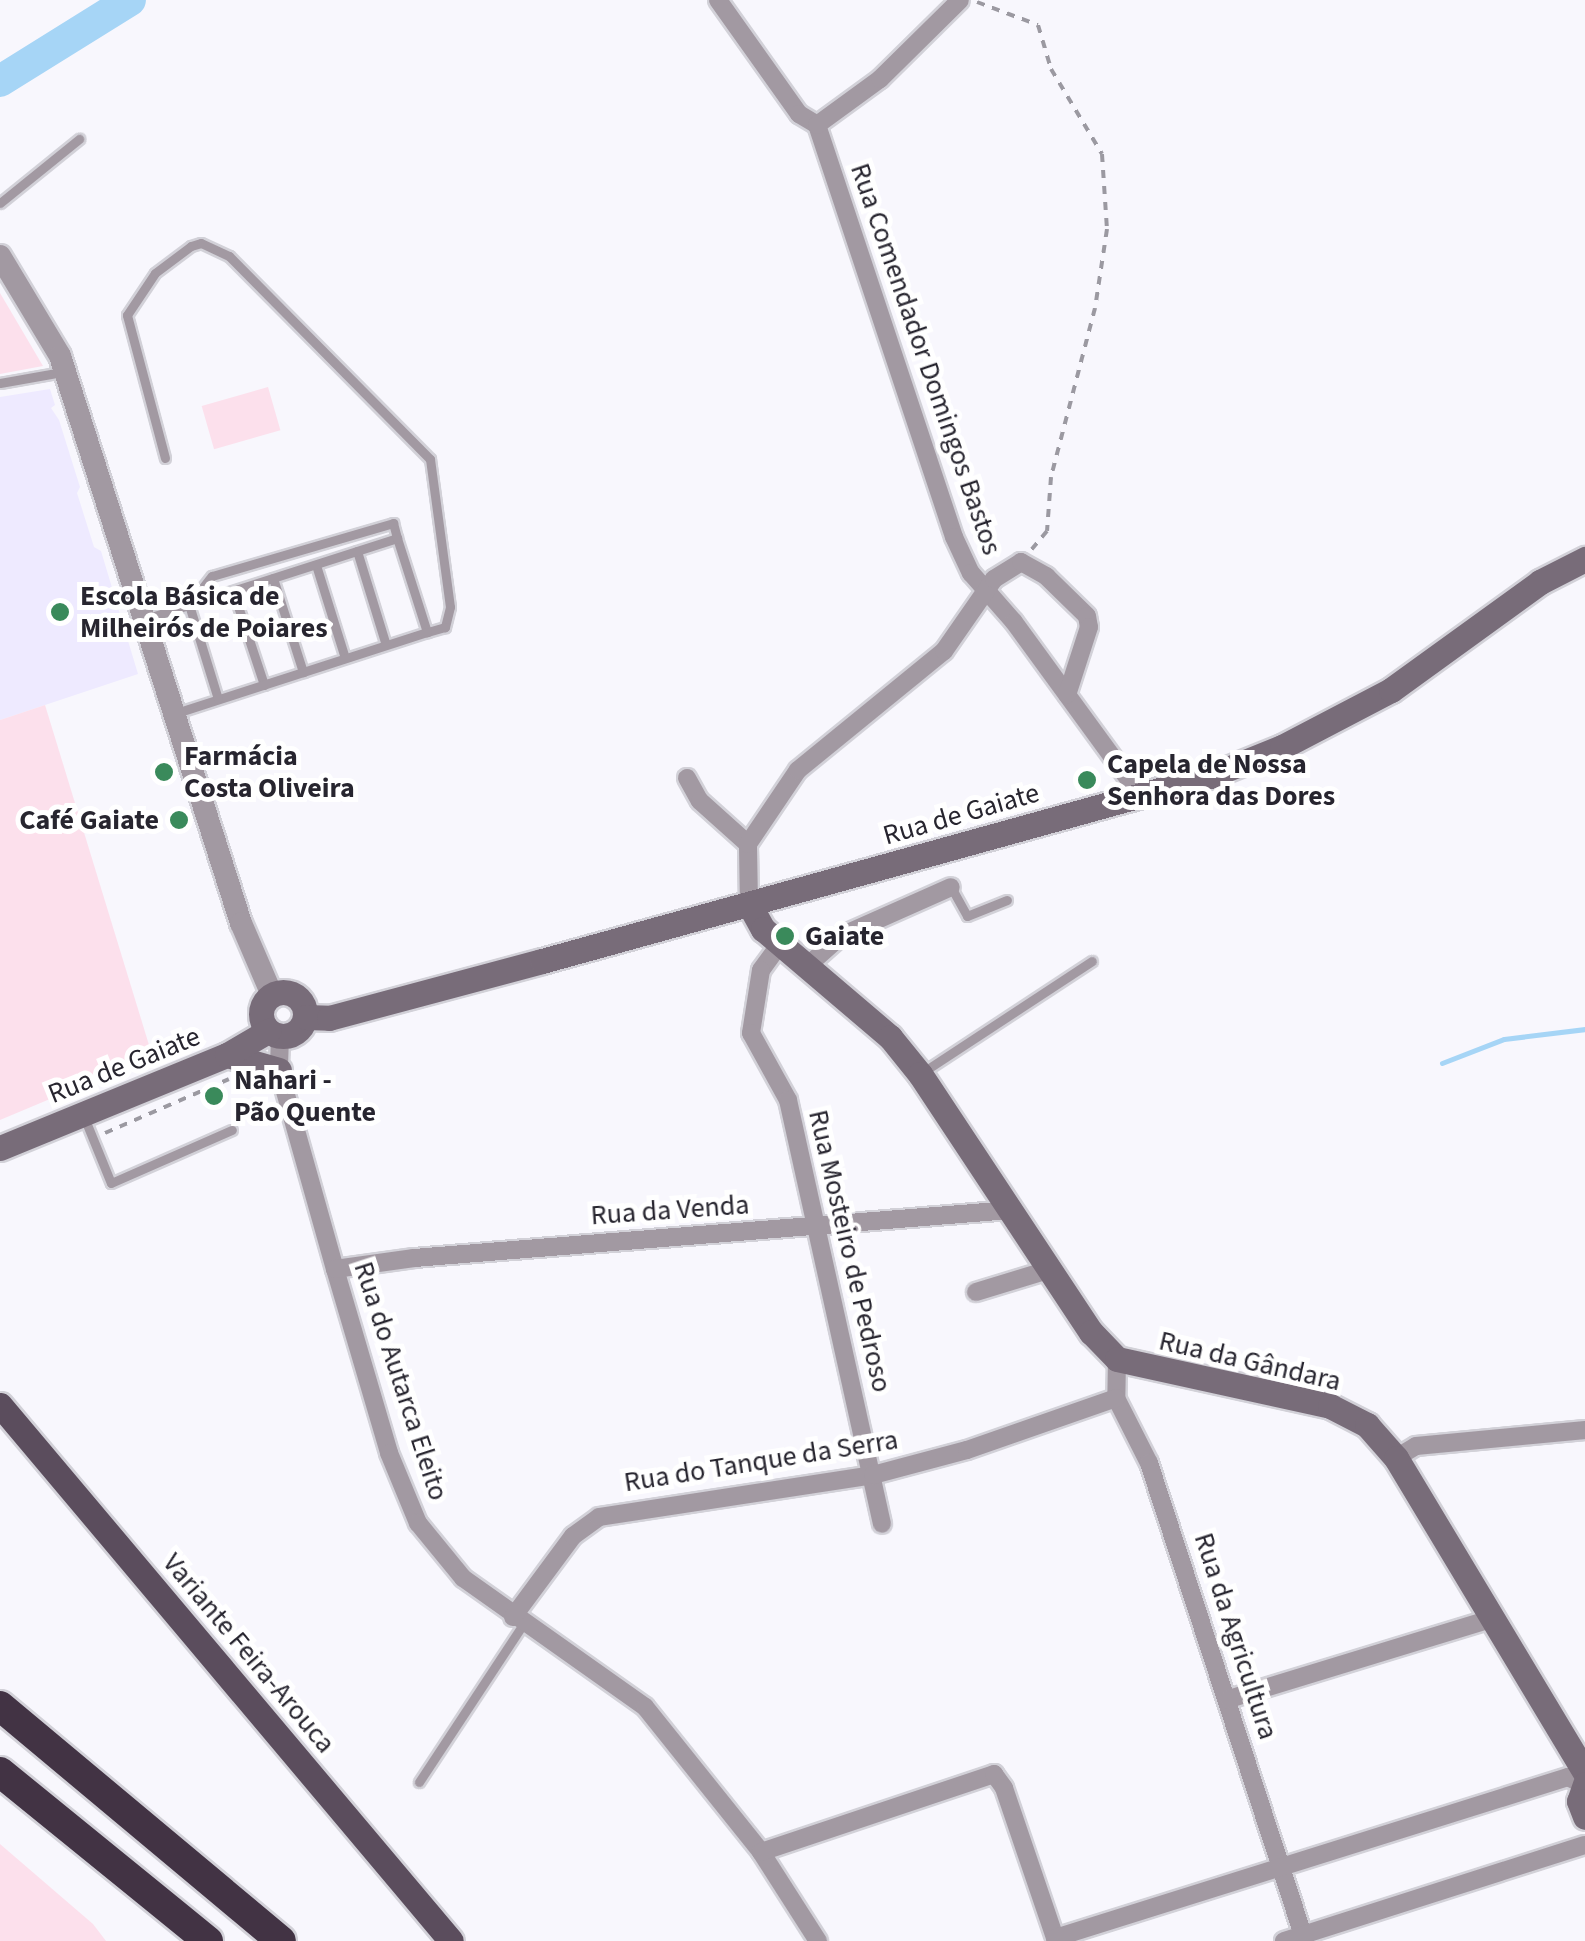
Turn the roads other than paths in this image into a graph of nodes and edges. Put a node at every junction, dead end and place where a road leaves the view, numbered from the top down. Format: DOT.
graph roads {
  1 [pos="718,0"];
  2 [pos="960,0"];
  3 [pos="818,126"];
  4 [pos="79,139"];
  5 [pos="0,203"];
  6 [pos="0,256"];
  7 [pos="65,372"];
  8 [pos="0,382"];
  9 [pos="165,458"];
  10 [pos="397,538"];
  11 [pos="357,551"];
  12 [pos="1585,559"];
  13 [pos="316,565"];
  14 [pos="273,578"];
  15 [pos="985,589"];
  16 [pos="233,591"];
  17 [pos="189,605"];
  18 [pos="144,619"];
  19 [pos="427,632"];
  20 [pos="386,645"];
  21 [pos="345,658"];
  22 [pos="303,672"];
  23 [pos="264,685"];
  24 [pos="1067,694"];
  25 [pos="218,699"];
  26 [pos="176,713"];
  27 [pos="687,778"];
  28 [pos="1140,795"];
  29 [pos="748,844"];
  30 [pos="950,887"];
  31 [pos="1007,900"];
  32 [pos="749,904"];
  33 [pos="780,944"];
  34 [pos="1092,960"];
  35 [pos="806,966"];
  36 [pos="272,995"];
  37 [pos="306,1016"];
  38 [pos="274,1034"];
  39 [pos="226,1055"];
  40 [pos="279,1070"];
  41 [pos="920,1074"];
  42 [pos="82,1114"];
  43 [pos="232,1130"];
  44 [pos="0,1148"];
  45 [pos="1011,1210"];
  46 [pos="816,1227"];
  47 [pos="335,1269"];
  48 [pos="1051,1269"];
  49 [pos="976,1292"];
  50 [pos="1117,1359"];
  51 [pos="1116,1398"];
  52 [pos="0,1405"];
  53 [pos="1585,1430"];
  54 [pos="1396,1458"];
  55 [pos="874,1475"];
  56 [pos="882,1524"];
  57 [pos="1490,1619"];
  58 [pos="518,1620"];
  59 [pos="1229,1699"];
  60 [pos="0,1706"];
  61 [pos="0,1772"];
  62 [pos="1585,1772"];
  63 [pos="419,1782"];
  64 [pos="1584,1785"];
  65 [pos="1585,1817"];
  66 [pos="1585,1846"];
  67 [pos="761,1852"];
  68 [pos="1282,1868"];
  69 [pos="1304,1938"];
  70 [pos="1056,1940"];
  71 [pos="208,1941"];
  72 [pos="282,1941"];
  73 [pos="451,1941"];
  74 [pos="818,1941"];
  75 [pos="1284,1941"];
  1 -- 3 [label="street"];
  2 -- 3 [label="street"];
  3 -- 15 [label="street, Rua Comendador Domingos Bastos"];
  4 -- 5 [label="lane"];
  6 -- 7 [label="street"];
  7 -- 8 [label="lane"];
  7 -- 18 [label="street"];
  9 -- 19 [label="lane"];
  10 -- 11 [label="lane"];
  10 -- 17 [label="lane"];
  10 -- 19 [label="lane"];
  11 -- 13 [label="lane"];
  11 -- 20 [label="lane"];
  12 -- 28 [label="main road, Rua de Gaiate"];
  13 -- 14 [label="lane"];
  13 -- 21 [label="lane"];
  14 -- 16 [label="lane"];
  14 -- 22 [label="lane"];
  15 -- 24 [label="street, Rua Comendador Domingos Bastos"];
  15 -- 24 [label="street"];
  15 -- 29 [label="street"];
  16 -- 17 [label="lane"];
  16 -- 23 [label="lane"];
  17 -- 18 [label="lane"];
  17 -- 25 [label="lane"];
  18 -- 26 [label="street"];
  19 -- 20 [label="lane"];
  20 -- 21 [label="lane"];
  21 -- 22 [label="lane"];
  22 -- 23 [label="lane"];
  23 -- 25 [label="lane"];
  24 -- 28 [label="street, Rua Comendador Domingos Bastos"];
  25 -- 26 [label="lane"];
  26 -- 36 [label="street"];
  27 -- 29 [label="street"];
  28 -- 32 [label="main road, Rua de Gaiate"];
  29 -- 32 [label="street"];
  30 -- 31 [label="lane"];
  30 -- 35 [label="street"];
  32 -- 33 [label="main road, Rua da Gândara"];
  32 -- 37 [label="main road, Rua de Gaiate"];
  33 -- 35 [label="main road, Rua da Gândara"];
  33 -- 46 [label="street, Rua Mosteiro de Pedroso"];
  34 -- 41 [label="lane"];
  35 -- 41 [label="main road, Rua da Gândara"];
  36 -- 37 [label="main road"];
  36 -- 38 [label="main road"];
  37 -- 38 [label="main road, Rua de Gaiate"];
  38 -- 39 [label="main road, Rua de Gaiate"];
  38 -- 40 [label="street, Rua do Autarca Eleito"];
  39 -- 40 [label="main road"];
  39 -- 42 [label="main road, Rua de Gaiate"];
  40 -- 47 [label="street, Rua do Autarca Eleito"];
  41 -- 45 [label="main road, Rua da Gândara"];
  42 -- 43 [label="lane"];
  42 -- 44 [label="main road, Rua de Gaiate"];
  45 -- 46 [label="street, Rua da Venda"];
  45 -- 48 [label="main road, Rua da Gândara"];
  46 -- 47 [label="street, Rua da Venda"];
  46 -- 55 [label="street, Rua Mosteiro de Pedroso"];
  47 -- 58 [label="street, Rua do Autarca Eleito"];
  48 -- 49 [label="street"];
  48 -- 50 [label="main road, Rua da Gândara"];
  50 -- 51 [label="street, Rua da Agricultura"];
  50 -- 54 [label="main road, Rua da Gândara"];
  51 -- 55 [label="street, Rua do Tanque da Serra"];
  51 -- 59 [label="street, Rua da Agricultura"];
  52 -- 73 [label="main road, Variante Feira-Arouca"];
  53 -- 54 [label="street"];
  54 -- 57 [label="main road, Rua da Gândara"];
  55 -- 56 [label="street, Rua Mosteiro de Pedroso"];
  55 -- 58 [label="street, Rua do Tanque da Serra"];
  57 -- 59 [label="street"];
  57 -- 62 [label="main road, Rua da Gândara"];
  58 -- 63 [label="lane"];
  58 -- 67 [label="street, Rua do Autarca Eleito"];
  59 -- 68 [label="street, Rua da Agricultura"];
  60 -- 72 [label="highway"];
  61 -- 71 [label="highway"];
  64 -- 65 [label="main road"];
  64 -- 68 [label="street"];
  66 -- 69 [label="street"];
  67 -- 70 [label="street"];
  67 -- 74 [label="street, Rua do Autarca Eleito"];
  68 -- 69 [label="street, Rua da Agricultura"];
  68 -- 70 [label="street"];
  69 -- 75 [label="street"];
}
